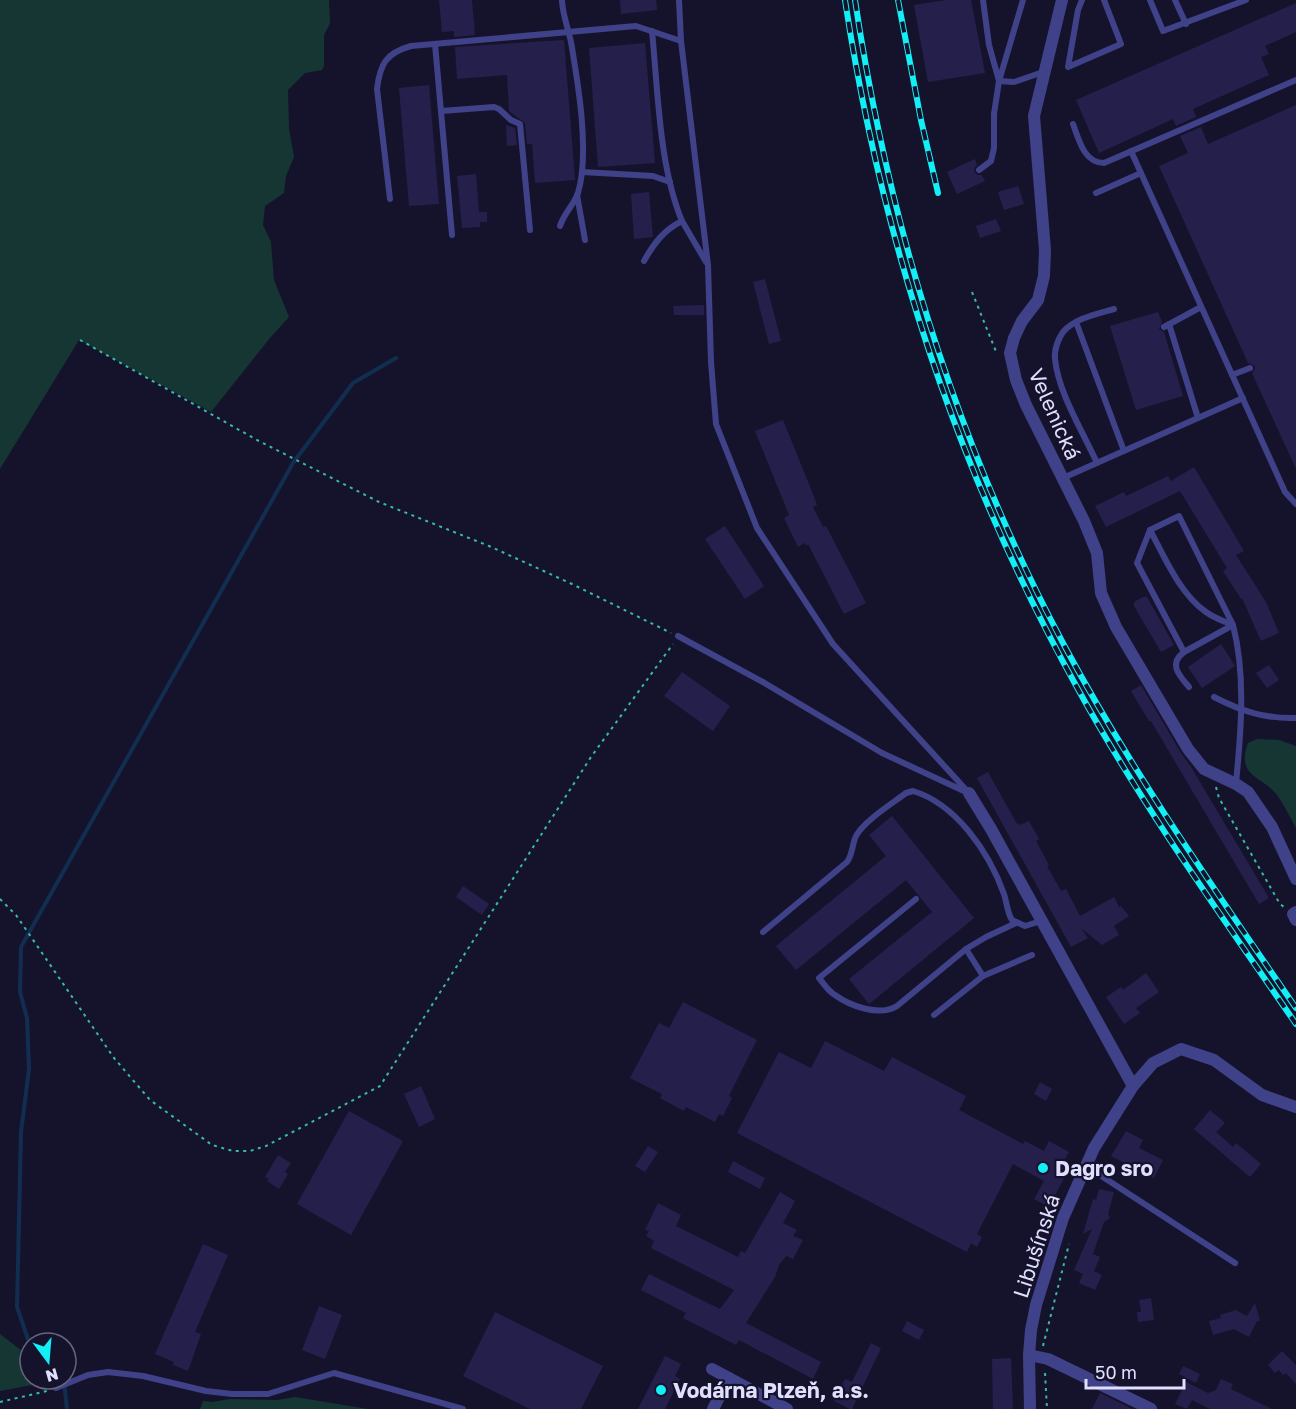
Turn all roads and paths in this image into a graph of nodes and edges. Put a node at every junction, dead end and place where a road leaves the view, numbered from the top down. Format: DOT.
graph roads {
  1 [pos="679,0"];
  2 [pos="983,0"];
  3 [pos="1023,0"];
  4 [pos="1062,0"];
  5 [pos="1082,0"];
  6 [pos="1104,0"];
  7 [pos="1150,0"];
  8 [pos="1174,0"];
  9 [pos="1246,0"];
  10 [pos="562,1"];
  11 [pos="1186,24"];
  12 [pos="652,31"];
  13 [pos="568,32"];
  14 [pos="681,41"];
  15 [pos="435,44"];
  16 [pos="1044,72"];
  17 [pos="1296,80"];
  18 [pos="999,81"];
  19 [pos="441,111"];
  20 [pos="1073,124"];
  21 [pos="1131,151"];
  22 [pos="980,170"];
  23 [pos="582,172"];
  24 [pos="1141,173"];
  25 [pos="670,182"];
  26 [pos="1096,193"];
  27 [pos="577,195"];
  28 [pos="390,200"];
  29 [pos="682,221"];
  30 [pos="560,226"];
  31 [pos="530,230"];
  32 [pos="452,235"];
  33 [pos="585,240"];
  34 [pos="644,261"];
  35 [pos="708,266"];
  36 [pos="972,292"];
  37 [pos="1202,307"];
  38 [pos="1114,309"];
  39 [pos="1076,322"];
  40 [pos="80,340"];
  41 [pos="998,355"];
  42 [pos="1250,368"];
  43 [pos="1232,375"];
  44 [pos="1243,398"];
  45 [pos="1198,418"];
  46 [pos="1124,451"];
  47 [pos="1097,463"];
  48 [pos="1063,478"];
  49 [pos="1296,504"];
  50 [pos="1150,530"];
  51 [pos="1233,625"];
  52 [pos="678,636"];
  53 [pos="1184,652"];
  54 [pos="1189,687"];
  55 [pos="1214,697"];
  56 [pos="1240,710"];
  57 [pos="1296,718"];
  58 [pos="1217,776"];
  59 [pos="1236,784"];
  60 [pos="969,793"];
  61 [pos="1296,879"];
  62 [pos="0,899"];
  63 [pos="916,899"];
  64 [pos="1295,916"];
  65 [pos="1042,921"];
  66 [pos="1016,923"];
  67 [pos="763,932"];
  68 [pos="966,949"];
  69 [pos="1032,954"];
  70 [pos="983,976"];
  71 [pos="934,1015"];
  72 [pos="1133,1086"];
  73 [pos="1296,1107"];
  74 [pos="1086,1166"];
  75 [pos="1071,1237"];
  76 [pos="1235,1263"];
  77 [pos="1029,1355"];
  78 [pos="1045,1359"];
  79 [pos="712,1369"];
  80 [pos="729,1378"];
  81 [pos="78,1379"];
  82 [pos="45,1391"];
  83 [pos="0,1402"];
  84 [pos="463,1409"];
  85 [pos="713,1409"];
  86 [pos="787,1409"];
  87 [pos="1030,1409"];
  88 [pos="1047,1409"];
  89 [pos="1151,1409"];
  1 -- 14 [label="lane"];
  2 -- 18 [label="lane"];
  3 -- 18 [label="lane"];
  4 -- 16 [label="street, Velenická"];
  5 -- 6 [label="lane"];
  7 -- 11 [label="lane"];
  8 -- 11 [label="lane"];
  9 -- 11 [label="lane"];
  10 -- 13 [label="lane"];
  12 -- 13 [label="lane"];
  12 -- 14 [label="lane"];
  12 -- 25 [label="lane"];
  13 -- 15 [label="lane"];
  13 -- 23 [label="lane"];
  14 -- 35 [label="lane"];
  15 -- 19 [label="lane"];
  15 -- 28 [label="lane"];
  16 -- 18 [label="lane"];
  16 -- 48 [label="street, Velenická"];
  17 -- 21 [label="lane"];
  18 -- 22 [label="lane"];
  19 -- 31 [label="lane"];
  19 -- 32 [label="lane"];
  20 -- 21 [label="lane"];
  21 -- 24 [label="lane"];
  23 -- 25 [label="lane"];
  23 -- 27 [label="lane"];
  24 -- 26 [label="lane"];
  24 -- 37 [label="lane"];
  25 -- 29 [label="lane"];
  27 -- 30 [label="lane"];
  27 -- 33 [label="lane"];
  29 -- 34 [label="lane"];
  29 -- 35 [label="lane"];
  35 -- 60 [label="lane"];
  36 -- 41 [label="path"];
  37 -- 43 [label="lane"];
  37 -- 45 [label="lane"];
  38 -- 39 [label="lane"];
  39 -- 46 [label="lane"];
  39 -- 47 [label="lane"];
  40 -- 52 [label="path"];
  42 -- 43 [label="lane"];
  43 -- 44 [label="lane"];
  44 -- 45 [label="lane"];
  44 -- 49 [label="lane"];
  45 -- 46 [label="lane"];
  46 -- 47 [label="lane"];
  47 -- 48 [label="lane"];
  48 -- 58 [label="street, Velenická"];
  50 -- 51 [label="lane"];
  50 -- 51 [label="lane"];
  50 -- 53 [label="lane"];
  51 -- 53 [label="lane"];
  51 -- 56 [label="lane"];
  52 -- 60 [label="lane"];
  52 -- 62 [label="path"];
  53 -- 54 [label="lane"];
  55 -- 56 [label="lane"];
  56 -- 57 [label="lane"];
  56 -- 59 [label="lane"];
  58 -- 59 [label="street, Velenická"];
  58 -- 64 [label="path"];
  59 -- 61 [label="street, Velenická"];
  60 -- 65 [label="street"];
  63 -- 68 [label="lane"];
  65 -- 66 [label="lane"];
  65 -- 72 [label="street"];
  66 -- 67 [label="lane"];
  66 -- 68 [label="lane"];
  68 -- 70 [label="lane"];
  69 -- 70 [label="lane"];
  70 -- 71 [label="lane"];
  72 -- 73 [label="street, Libušínská"];
  72 -- 74 [label="street, Libušínská"];
  74 -- 76 [label="lane"];
  74 -- 77 [label="street, Libušínská"];
  75 -- 78 [label="path"];
  77 -- 78 [label="street"];
  77 -- 87 [label="street, Libušínská"];
  78 -- 88 [label="path"];
  78 -- 89 [label="street"];
  79 -- 80 [label="street"];
  80 -- 85 [label="street"];
  80 -- 86 [label="street"];
  81 -- 84 [label="lane"];
  82 -- 83 [label="path"];
}
